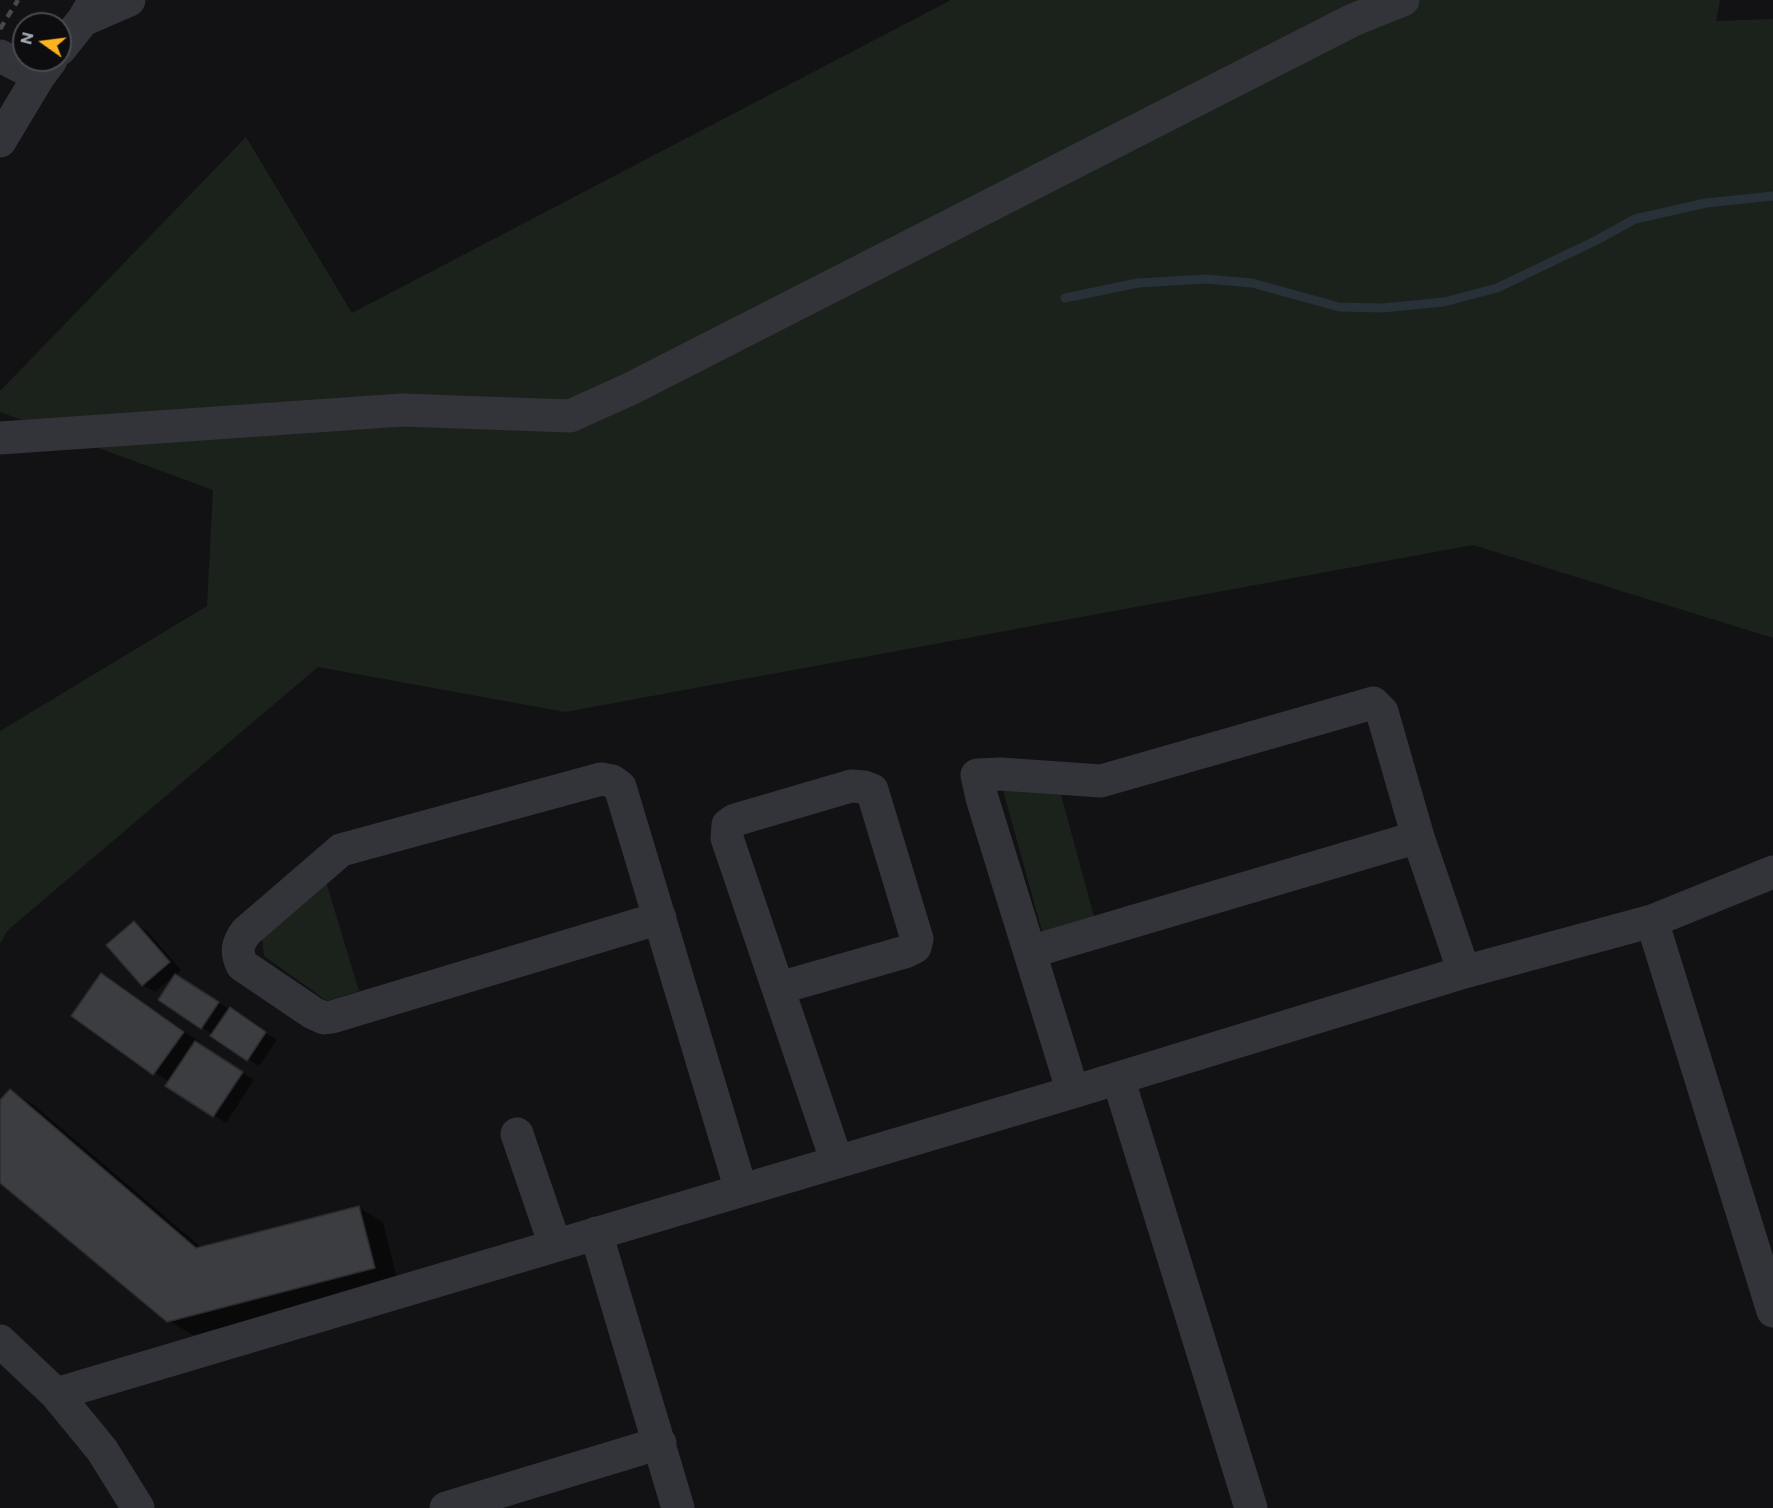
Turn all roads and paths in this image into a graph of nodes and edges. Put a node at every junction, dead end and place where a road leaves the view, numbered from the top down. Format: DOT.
graph roads {
  1 [pos="129,0"];
  2 [pos="1403,0"];
  3 [pos="89,10"];
  4 [pos="72,33"];
  5 [pos="43,72"];
  6 [pos="0,141"];
  7 [pos="0,438"];
  8 [pos="1418,837"];
  9 [pos="1773,872"];
  10 [pos="660,918"];
  11 [pos="1652,921"];
  12 [pos="1030,952"];
  13 [pos="1464,972"];
  14 [pos="779,988"];
  15 [pos="1118,1078"];
  16 [pos="1073,1092"];
  17 [pos="517,1134"];
  18 [pos="837,1162"];
  19 [pos="741,1190"];
  20 [pos="596,1233"];
  21 [pos="555,1245"];
  22 [pos="1773,1311"];
  23 [pos="0,1341"];
  24 [pos="56,1394"];
  25 [pos="660,1443"];
  26 [pos="138,1508"];
  27 [pos="446,1508"];
  28 [pos="678,1508"];
  29 [pos="1251,1508"];
  1 -- 3 [label="street"];
  2 -- 7 [label="street"];
  3 -- 4 [label="street"];
  5 -- 6 [label="street"];
  8 -- 12 [label="street"];
  8 -- 12 [label="street"];
  8 -- 13 [label="street"];
  9 -- 11 [label="street"];
  10 -- 10 [label="street"];
  10 -- 19 [label="street"];
  11 -- 13 [label="street"];
  11 -- 22 [label="street"];
  12 -- 16 [label="street"];
  13 -- 15 [label="street"];
  14 -- 14 [label="street"];
  14 -- 18 [label="street"];
  15 -- 16 [label="street"];
  15 -- 29 [label="street"];
  16 -- 18 [label="street"];
  17 -- 21 [label="street"];
  18 -- 19 [label="street"];
  19 -- 20 [label="street"];
  20 -- 21 [label="street"];
  20 -- 25 [label="street"];
  21 -- 24 [label="street"];
  23 -- 24 [label="street"];
  24 -- 26 [label="street"];
  25 -- 27 [label="street"];
  25 -- 28 [label="street"];
}
